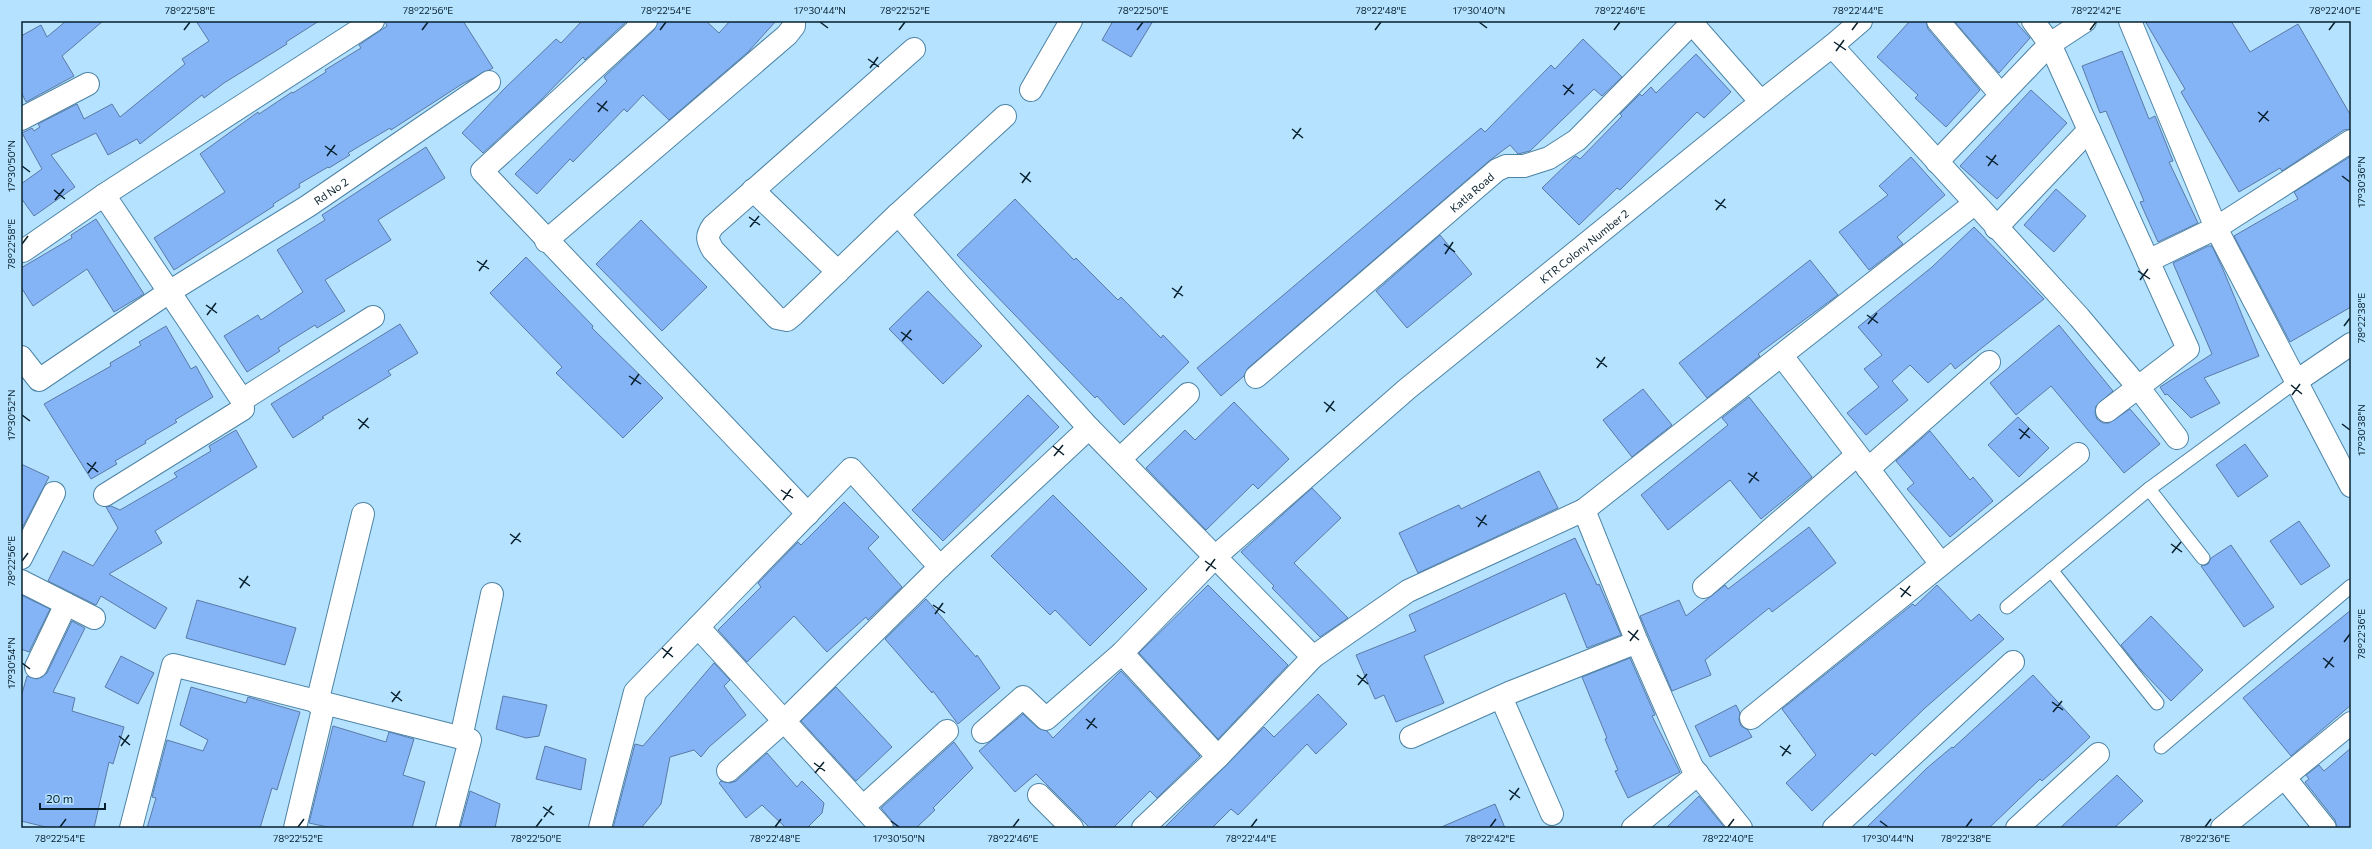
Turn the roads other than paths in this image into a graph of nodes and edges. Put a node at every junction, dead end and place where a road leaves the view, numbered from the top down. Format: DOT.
graph roads {
  1 [pos="372,21"];
  2 [pos="646,21"];
  3 [pos="794,21"];
  4 [pos="1071,21"];
  5 [pos="1938,21"];
  6 [pos="2033,21"];
  7 [pos="2085,21"];
  8 [pos="2130,21"];
  9 [pos="1691,22"];
  10 [pos="1851,24"];
  11 [pos="2050,44"];
  12 [pos="1832,46"];
  13 [pos="914,50"];
  14 [pos="489,82"];
  15 [pos="88,84"];
  16 [pos="1031,90"];
  17 [pos="2001,95"];
  18 [pos="1761,102"];
  19 [pos="1005,116"];
  20 [pos="21,119"];
  21 [pos="2089,130"];
  22 [pos="2351,141"];
  23 [pos="1937,162"];
  24 [pos="753,190"];
  25 [pos="104,195"];
  26 [pos="1974,204"];
  27 [pos="898,214"];
  28 [pos="1996,228"];
  29 [pos="2216,228"];
  30 [pos="546,241"];
  31 [pos="23,251"];
  32 [pos="2148,261"];
  33 [pos="838,272"];
  34 [pos="169,292"];
  35 [pos="373,317"];
  36 [pos="2351,344"];
  37 [pos="1782,356"];
  38 [pos="21,358"];
  39 [pos="1989,362"];
  40 [pos="1256,377"];
  41 [pos="2295,382"];
  42 [pos="2138,387"];
  43 [pos="1188,394"];
  44 [pos="242,400"];
  45 [pos="2107,411"];
  46 [pos="1088,428"];
  47 [pos="2177,438"];
  48 [pos="2078,454"];
  49 [pos="1120,460"];
  50 [pos="1863,462"];
  51 [pos="2351,486"];
  52 [pos="2149,489"];
  53 [pos="54,493"];
  54 [pos="105,495"];
  55 [pos="1584,510"];
  56 [pos="363,514"];
  57 [pos="808,514"];
  58 [pos="1216,556"];
  59 [pos="21,558"];
  60 [pos="2203,558"];
  61 [pos="1941,564"];
  62 [pos="940,567"];
  63 [pos="2051,570"];
  64 [pos="21,581"];
  65 [pos="2351,586"];
  66 [pos="1704,587"];
  67 [pos="492,594"];
  68 [pos="66,604"];
  69 [pos="2007,607"];
  70 [pos="94,618"];
  71 [pos="698,628"];
  72 [pos="1637,642"];
  73 [pos="1122,653"];
  74 [pos="1313,657"];
  75 [pos="2013,662"];
  76 [pos="36,667"];
  77 [pos="1501,697"];
  78 [pos="2156,703"];
  79 [pos="321,704"];
  80 [pos="1751,718"];
  81 [pos="783,722"];
  82 [pos="2351,723"];
  83 [pos="946,731"];
  84 [pos="983,732"];
  85 [pos="1411,737"];
  86 [pos="461,738"];
  87 [pos="2160,747"];
  88 [pos="2098,754"];
  89 [pos="1218,757"];
  90 [pos="728,771"];
  91 [pos="1698,774"];
  92 [pos="2285,778"];
  93 [pos="1039,795"];
  94 [pos="863,807"];
  95 [pos="1552,814"];
  96 [pos="131,828"];
  97 [pos="294,828"];
  98 [pos="447,828"];
  99 [pos="600,828"];
  100 [pos="882,828"];
  101 [pos="1072,828"];
  102 [pos="1143,828"];
  103 [pos="1633,828"];
  104 [pos="1741,828"];
  105 [pos="1834,828"];
  106 [pos="2017,828"];
  107 [pos="2222,828"];
  108 [pos="2325,828"];
  1 -- 25 [label="street"];
  2 -- 30 [label="street"];
  3 -- 30 [label="street"];
  4 -- 16 [label="street"];
  5 -- 17 [label="street"];
  6 -- 11 [label="street"];
  7 -- 11 [label="street"];
  8 -- 29 [label="street"];
  9 -- 18 [label="street"];
  9 -- 40 [label="street, Katla Road"];
  10 -- 12 [label="street, KTR Colony Number 2"];
  11 -- 17 [label="street"];
  11 -- 21 [label="street"];
  12 -- 18 [label="street, KTR Colony Number 2"];
  12 -- 23 [label="street"];
  13 -- 24 [label="street"];
  14 -- 34 [label="street, Rd No 2"];
  15 -- 20 [label="street"];
  17 -- 23 [label="street"];
  18 -- 58 [label="street, KTR Colony Number 2"];
  19 -- 27 [label="street"];
  21 -- 28 [label="street"];
  21 -- 32 [label="street"];
  22 -- 29 [label="street"];
  23 -- 26 [label="street"];
  24 -- 33 [label="street"];
  24 -- 33 [label="street"];
  25 -- 31 [label="street"];
  25 -- 34 [label="street"];
  26 -- 28 [label="street"];
  26 -- 37 [label="street"];
  27 -- 33 [label="street"];
  27 -- 46 [label="street"];
  28 -- 42 [label="street"];
  29 -- 32 [label="street"];
  29 -- 41 [label="street"];
  30 -- 57 [label="street"];
  32 -- 42 [label="street"];
  34 -- 38 [label="street, Rd No 2"];
  34 -- 44 [label="street"];
  35 -- 44 [label="street"];
  36 -- 41 [label="street"];
  37 -- 50 [label="street"];
  37 -- 55 [label="street"];
  39 -- 50 [label="street"];
  41 -- 51 [label="street"];
  41 -- 52 [label="lane"];
  42 -- 45 [label="street"];
  42 -- 47 [label="street"];
  43 -- 49 [label="street"];
  44 -- 54 [label="street"];
  46 -- 49 [label="street"];
  46 -- 62 [label="street"];
  48 -- 61 [label="street"];
  49 -- 58 [label="street"];
  50 -- 61 [label="street"];
  50 -- 66 [label="street"];
  52 -- 60 [label="lane"];
  52 -- 63 [label="lane"];
  53 -- 59 [label="street"];
  55 -- 72 [label="street"];
  55 -- 74 [label="street"];
  56 -- 79 [label="street"];
  57 -- 62 [label="street"];
  57 -- 71 [label="street"];
  58 -- 73 [label="street, KTR Colony Number 2"];
  58 -- 74 [label="street"];
  61 -- 80 [label="street"];
  62 -- 81 [label="street"];
  63 -- 69 [label="lane"];
  63 -- 78 [label="lane"];
  64 -- 68 [label="street"];
  65 -- 87 [label="lane"];
  67 -- 86 [label="street"];
  68 -- 70 [label="street"];
  68 -- 76 [label="street"];
  71 -- 81 [label="street"];
  71 -- 99 [label="street"];
  72 -- 77 [label="street"];
  72 -- 91 [label="street"];
  73 -- 84 [label="street, KTR Colony Number 2"];
  73 -- 89 [label="street"];
  74 -- 89 [label="street"];
  75 -- 105 [label="street"];
  77 -- 85 [label="street"];
  77 -- 95 [label="street"];
  79 -- 86 [label="street"];
  79 -- 96 [label="street"];
  79 -- 97 [label="street"];
  81 -- 90 [label="street"];
  81 -- 94 [label="street"];
  82 -- 92 [label="street"];
  83 -- 94 [label="street"];
  86 -- 98 [label="street"];
  88 -- 106 [label="street"];
  89 -- 102 [label="street"];
  91 -- 103 [label="street"];
  91 -- 104 [label="street"];
  92 -- 107 [label="street"];
  92 -- 108 [label="street"];
  93 -- 101 [label="street"];
  94 -- 100 [label="street"];
}
